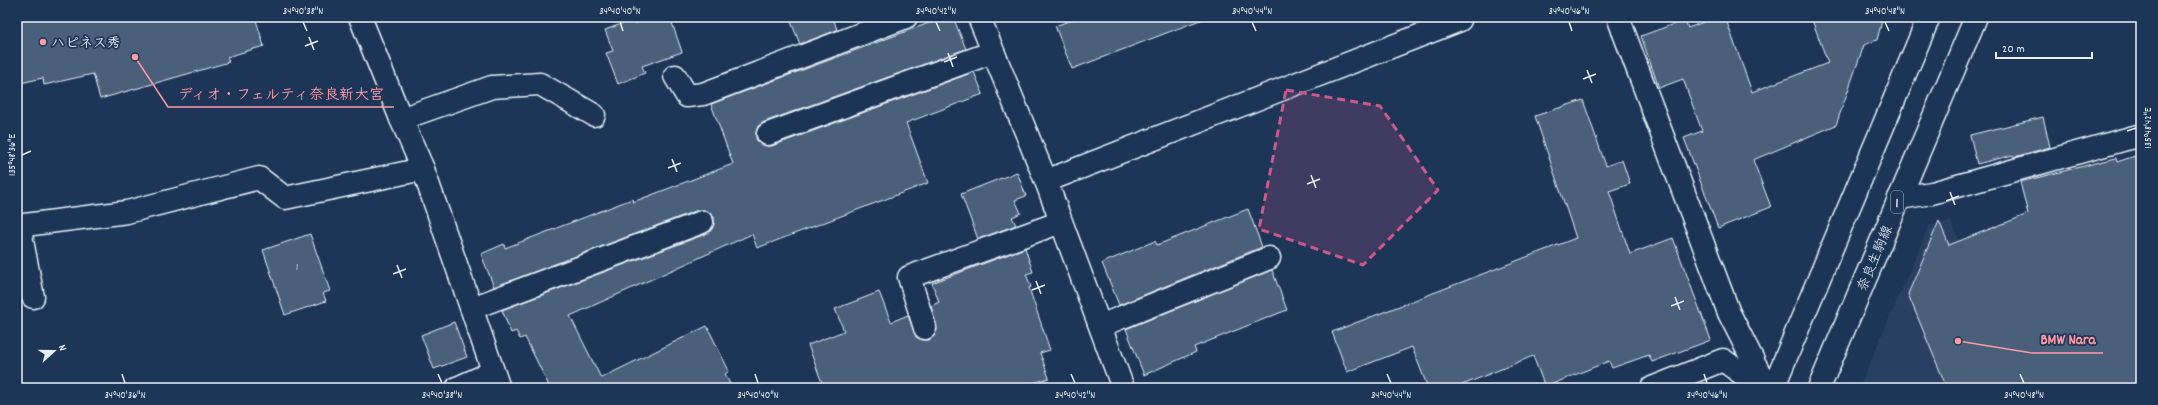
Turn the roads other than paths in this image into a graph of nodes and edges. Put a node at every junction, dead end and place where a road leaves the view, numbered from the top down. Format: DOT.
graph roads {
  1 [pos="360,17"];
  2 [pos="906,17"];
  3 [pos="979,17"];
  4 [pos="1618,17"];
  5 [pos="1929,17"];
  6 [pos="1976,17"];
  7 [pos="1460,20"];
  8 [pos="993,52"];
  9 [pos="675,76"];
  10 [pos="594,115"];
  11 [pos="401,119"];
  12 [pos="768,134"];
  13 [pos="2141,135"];
  14 [pos="423,169"];
  15 [pos="1046,181"];
  16 [pos="1899,198"];
  17 [pos="702,222"];
  18 [pos="1061,222"];
  19 [pos="18,226"];
  20 [pos="1269,258"];
  21 [pos="33,297"];
  22 [pos="472,308"];
  23 [pos="1100,326"];
  24 [pos="925,328"];
  25 [pos="496,380"];
  26 [pos="457,388"];
  27 [pos="1123,388"];
  28 [pos="1652,388"];
  29 [pos="1762,388"];
  30 [pos="1767,388"];
  31 [pos="1773,388"];
  32 [pos="1819,388"];
  1 -- 11 [label="street"];
  2 -- 9 [label="street"];
  3 -- 8 [label="street"];
  4 -- 30 [label="street"];
  5 -- 31 [label="street"];
  6 -- 16 [label="street, 奈良生駒線 / 1"];
  7 -- 15 [label="street"];
  8 -- 12 [label="street"];
  8 -- 15 [label="street"];
  10 -- 11 [label="street"];
  11 -- 14 [label="street"];
  13 -- 16 [label="street"];
  14 -- 19 [label="street"];
  14 -- 22 [label="street"];
  15 -- 18 [label="street"];
  16 -- 32 [label="street, 奈良生駒線 / 1"];
  17 -- 22 [label="street"];
  18 -- 23 [label="street"];
  18 -- 24 [label="street"];
  19 -- 21 [label="street"];
  20 -- 23 [label="street"];
  22 -- 25 [label="street"];
  23 -- 27 [label="street"];
  25 -- 26 [label="street"];
  28 -- 29 [label="street"];
}
